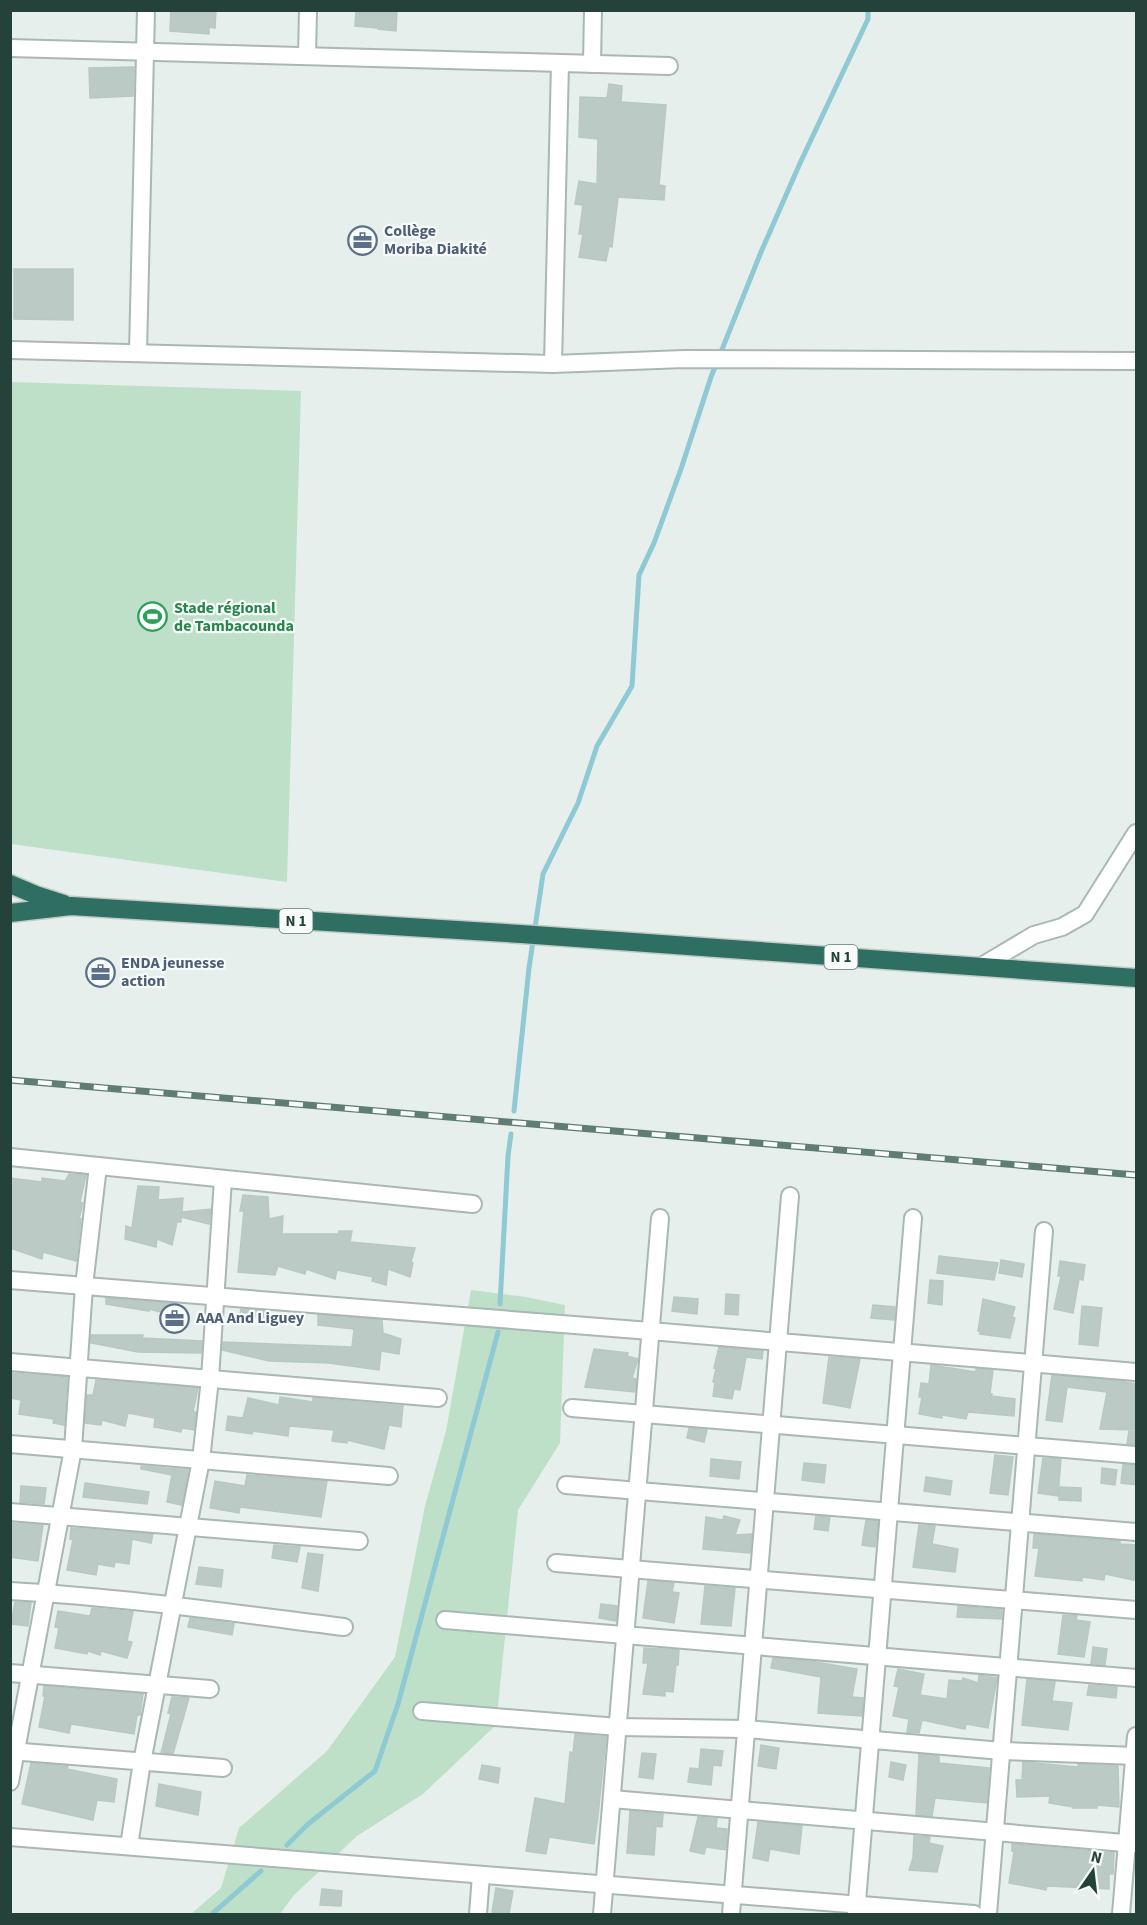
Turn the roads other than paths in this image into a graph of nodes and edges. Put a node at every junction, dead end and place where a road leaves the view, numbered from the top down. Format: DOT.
graph roads {
  1 [pos="146,10"];
  2 [pos="308,10"];
  3 [pos="593,10"];
  4 [pos="10,48"];
  5 [pos="145,52"];
  6 [pos="307,56"];
  7 [pos="560,63"];
  8 [pos="592,64"];
  9 [pos="669,66"];
  10 [pos="10,350"];
  11 [pos="138,353"];
  12 [pos="1137,360"];
  13 [pos="553,364"];
  14 [pos="1137,833"];
  15 [pos="10,884"];
  16 [pos="71,906"];
  17 [pos="10,913"];
  18 [pos="980,967"];
  19 [pos="1137,978"];
  20 [pos="10,1157"];
  21 [pos="98,1166"];
  22 [pos="223,1179"];
  23 [pos="790,1196"];
  24 [pos="473,1204"];
  25 [pos="660,1218"];
  26 [pos="913,1218"];
  27 [pos="1044,1231"];
  28 [pos="10,1280"];
  29 [pos="84,1286"];
  30 [pos="215,1296"];
  31 [pos="650,1331"];
  32 [pos="778,1341"];
  33 [pos="902,1352"];
  34 [pos="10,1362"];
  35 [pos="1033,1363"];
  36 [pos="79,1368"];
  37 [pos="1137,1372"];
  38 [pos="210,1379"];
  39 [pos="438,1398"];
  40 [pos="572,1408"];
  41 [pos="644,1413"];
  42 [pos="771,1424"];
  43 [pos="896,1434"];
  44 [pos="10,1444"];
  45 [pos="1026,1446"];
  46 [pos="73,1449"];
  47 [pos="1137,1455"];
  48 [pos="201,1460"];
  49 [pos="389,1476"];
  50 [pos="567,1485"];
  51 [pos="637,1491"];
  52 [pos="765,1502"];
  53 [pos="10,1512"];
  54 [pos="889,1512"];
  55 [pos="61,1516"];
  56 [pos="1020,1522"];
  57 [pos="188,1527"];
  58 [pos="1137,1532"];
  59 [pos="359,1541"];
  60 [pos="556,1563"];
  61 [pos="631,1569"];
  62 [pos="758,1579"];
  63 [pos="883,1589"];
  64 [pos="10,1591"];
  65 [pos="47,1593"];
  66 [pos="1014,1600"];
  67 [pos="172,1605"];
  68 [pos="1137,1610"];
  69 [pos="445,1620"];
  70 [pos="344,1627"];
  71 [pos="626,1635"];
  72 [pos="753,1646"];
  73 [pos="878,1656"];
  74 [pos="1009,1667"];
  75 [pos="10,1673"];
  76 [pos="31,1675"];
  77 [pos="1137,1678"];
  78 [pos="157,1685"];
  79 [pos="210,1689"];
  80 [pos="422,1711"];
  81 [pos="618,1727"];
  82 [pos="746,1729"];
  83 [pos="1137,1736"];
  84 [pos="871,1740"];
  85 [pos="1002,1750"];
  86 [pos="14,1751"];
  87 [pos="1136,1756"];
  88 [pos="142,1762"];
  89 [pos="223,1768"];
  90 [pos="10,1782"];
  91 [pos="612,1799"];
  92 [pos="739,1810"];
  93 [pos="864,1820"];
  94 [pos="994,1831"];
  95 [pos="10,1836"];
  96 [pos="1132,1843"];
  97 [pos="129,1846"];
  98 [pos="481,1875"];
  99 [pos="605,1885"];
  100 [pos="732,1895"];
  101 [pos="856,1910"];
  102 [pos="478,1914"];
  103 [pos="602,1914"];
  104 [pos="731,1914"];
  105 [pos="974,1914"];
  106 [pos="988,1914"];
  107 [pos="1121,1914"];
  1 -- 5 [label="street"];
  2 -- 6 [label="street"];
  3 -- 8 [label="street"];
  4 -- 5 [label="street"];
  5 -- 6 [label="street"];
  5 -- 11 [label="street"];
  6 -- 7 [label="street"];
  7 -- 8 [label="street"];
  7 -- 13 [label="street"];
  8 -- 9 [label="street"];
  10 -- 11 [label="street"];
  11 -- 13 [label="street"];
  12 -- 13 [label="street"];
  14 -- 18 [label="street"];
  15 -- 16 [label="highway, N 1"];
  16 -- 17 [label="highway, N 1"];
  16 -- 18 [label="highway, N 1"];
  18 -- 19 [label="highway, N 1"];
  20 -- 21 [label="street"];
  21 -- 22 [label="street"];
  21 -- 29 [label="street"];
  22 -- 24 [label="street"];
  22 -- 30 [label="street"];
  23 -- 32 [label="street"];
  25 -- 31 [label="street"];
  26 -- 33 [label="street"];
  27 -- 35 [label="street"];
  28 -- 29 [label="street"];
  29 -- 30 [label="street"];
  29 -- 36 [label="street"];
  30 -- 31 [label="street"];
  30 -- 38 [label="street"];
  31 -- 32 [label="street"];
  31 -- 41 [label="street"];
  32 -- 33 [label="street"];
  32 -- 42 [label="street"];
  33 -- 35 [label="street"];
  33 -- 43 [label="street"];
  34 -- 36 [label="street"];
  35 -- 37 [label="street"];
  35 -- 45 [label="street"];
  36 -- 38 [label="street"];
  36 -- 46 [label="street"];
  38 -- 39 [label="street"];
  38 -- 48 [label="street"];
  40 -- 41 [label="street"];
  41 -- 42 [label="street"];
  41 -- 51 [label="street"];
  42 -- 43 [label="street"];
  42 -- 52 [label="street"];
  43 -- 45 [label="street"];
  43 -- 54 [label="street"];
  44 -- 46 [label="street"];
  45 -- 47 [label="street"];
  45 -- 56 [label="street"];
  46 -- 48 [label="street"];
  46 -- 55 [label="street"];
  48 -- 49 [label="street"];
  48 -- 57 [label="street"];
  50 -- 51 [label="street"];
  51 -- 52 [label="street"];
  51 -- 61 [label="street"];
  52 -- 54 [label="street"];
  52 -- 62 [label="street"];
  53 -- 55 [label="street"];
  54 -- 56 [label="street"];
  54 -- 63 [label="street"];
  55 -- 57 [label="street"];
  55 -- 65 [label="street"];
  56 -- 58 [label="street"];
  56 -- 66 [label="street"];
  57 -- 59 [label="street"];
  57 -- 67 [label="street"];
  60 -- 61 [label="street"];
  61 -- 62 [label="street"];
  61 -- 71 [label="street"];
  62 -- 63 [label="street"];
  62 -- 72 [label="street"];
  63 -- 66 [label="street"];
  63 -- 73 [label="street"];
  64 -- 65 [label="street"];
  65 -- 67 [label="street"];
  65 -- 76 [label="street"];
  66 -- 68 [label="street"];
  66 -- 74 [label="street"];
  67 -- 70 [label="street"];
  67 -- 78 [label="street"];
  69 -- 71 [label="street"];
  71 -- 72 [label="street"];
  71 -- 81 [label="street"];
  72 -- 73 [label="street"];
  72 -- 82 [label="street"];
  73 -- 74 [label="street"];
  73 -- 84 [label="street"];
  74 -- 77 [label="street"];
  74 -- 85 [label="street"];
  75 -- 76 [label="street"];
  76 -- 78 [label="street"];
  76 -- 86 [label="street"];
  78 -- 79 [label="street"];
  78 -- 88 [label="street"];
  80 -- 81 [label="street"];
  81 -- 82 [label="street"];
  81 -- 91 [label="street"];
  82 -- 84 [label="street"];
  82 -- 92 [label="street"];
  83 -- 87 [label="street"];
  84 -- 85 [label="street"];
  84 -- 93 [label="street"];
  85 -- 87 [label="street"];
  85 -- 94 [label="street"];
  86 -- 88 [label="street"];
  86 -- 90 [label="street"];
  87 -- 96 [label="street"];
  88 -- 89 [label="street"];
  88 -- 97 [label="street"];
  91 -- 92 [label="street"];
  91 -- 99 [label="street"];
  92 -- 93 [label="street"];
  92 -- 100 [label="street"];
  93 -- 94 [label="street"];
  93 -- 101 [label="street"];
  94 -- 96 [label="street"];
  94 -- 106 [label="street"];
  95 -- 97 [label="street"];
  96 -- 107 [label="street"];
  97 -- 98 [label="street"];
  98 -- 99 [label="street"];
  98 -- 102 [label="street"];
  99 -- 100 [label="street"];
  99 -- 103 [label="street"];
  100 -- 101 [label="street"];
  100 -- 104 [label="street"];
  101 -- 105 [label="street"];
}
